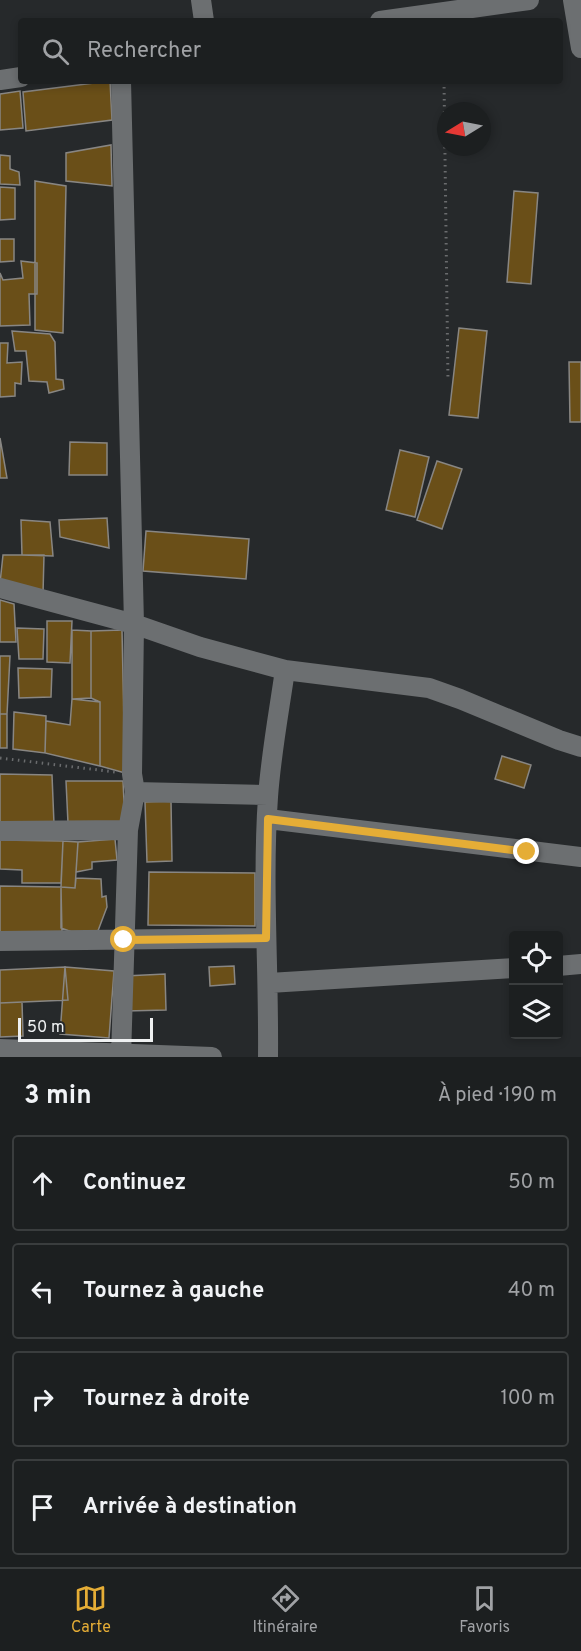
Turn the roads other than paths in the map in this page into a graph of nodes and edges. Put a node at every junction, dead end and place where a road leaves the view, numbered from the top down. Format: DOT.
graph roads {
  1 [pos="201,0"];
  2 [pos="529,0"];
  3 [pos="573,0"];
  4 [pos="204,18"];
  5 [pos="401,18"];
  6 [pos="581,48"];
  7 [pos="18,77"];
  8 [pos="0,80"];
  9 [pos="121,84"];
  10 [pos="0,588"];
  11 [pos="134,624"];
  12 [pos="285,670"];
  13 [pos="581,747"];
  14 [pos="133,783"];
  15 [pos="268,795"];
  16 [pos="268,819"];
  17 [pos="128,830"];
  18 [pos="0,831"];
  19 [pos="581,857"];
  20 [pos="266,938"];
  21 [pos="124,940"];
  22 [pos="0,941"];
  23 [pos="581,964"];
  24 [pos="563,966"];
  25 [pos="509,968"];
  26 [pos="269,983"];
  27 [pos="0,1050"];
  28 [pos="121,1056"];
  29 [pos="212,1057"];
  30 [pos="268,1057"];
  1 -- 4 [label="street"];
  2 -- 5 [label="street"];
  3 -- 6 [label="street"];
  7 -- 8 [label="street"];
  9 -- 11 [label="street"];
  10 -- 11 [label="street"];
  11 -- 12 [label="street"];
  11 -- 14 [label="street"];
  12 -- 13 [label="street"];
  12 -- 15 [label="street"];
  14 -- 15 [label="street"];
  14 -- 17 [label="street"];
  15 -- 16 [label="street"];
  16 -- 19 [label="street"];
  16 -- 20 [label="street"];
  17 -- 18 [label="street"];
  17 -- 21 [label="street"];
  20 -- 21 [label="street"];
  20 -- 26 [label="street"];
  21 -- 22 [label="street"];
  21 -- 28 [label="street"];
  23 -- 24 [label="street"];
  25 -- 26 [label="street"];
  26 -- 30 [label="street"];
  27 -- 28 [label="street"];
  28 -- 29 [label="street"];
}
